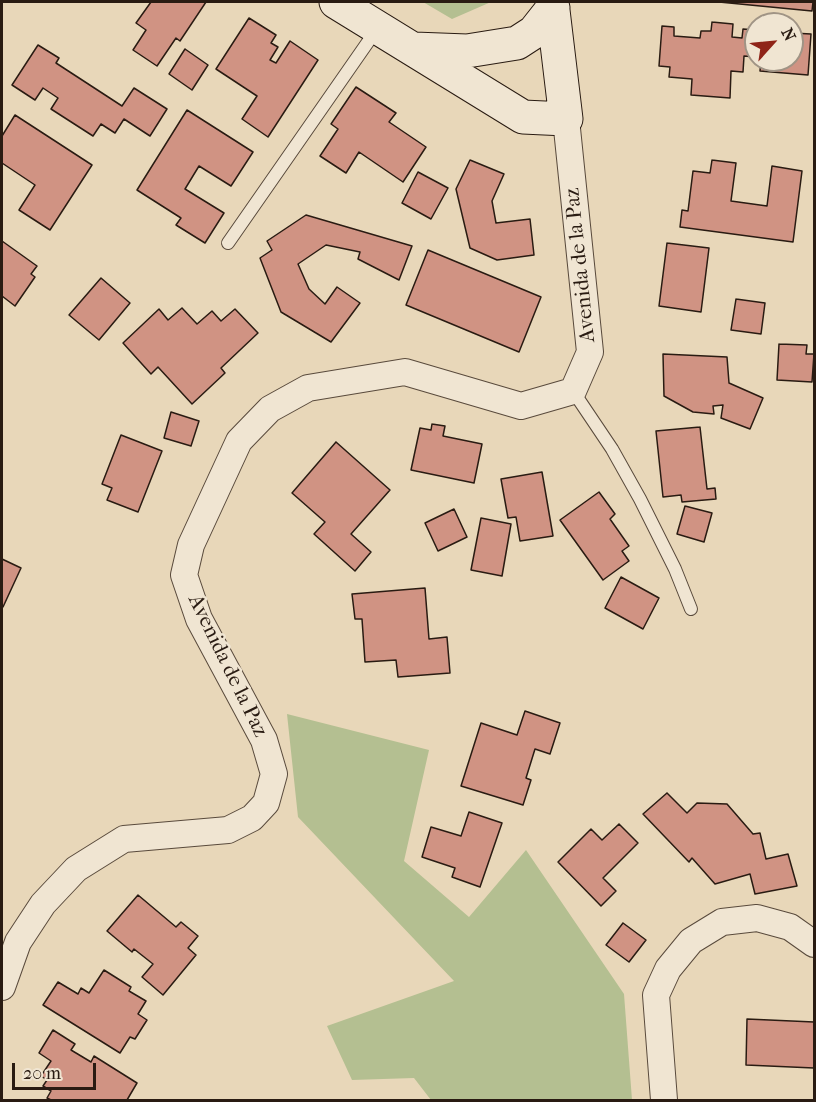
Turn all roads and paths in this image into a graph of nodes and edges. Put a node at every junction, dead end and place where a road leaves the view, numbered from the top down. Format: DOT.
graph roads {
  1 [pos="336,2"];
  2 [pos="552,5"];
  3 [pos="377,28"];
  4 [pos="412,49"];
  5 [pos="566,119"];
  6 [pos="228,243"];
  7 [pos="573,391"];
  8 [pos="691,609"];
  9 [pos="814,944"];
  10 [pos="2,987"];
  11 [pos="664,1101"];
  1 -- 3 [label="street"];
  2 -- 4 [label="street"];
  2 -- 5 [label="street, Avenida de la Paz"];
  3 -- 4 [label="street"];
  3 -- 6 [label="lane"];
  4 -- 5 [label="street"];
  5 -- 7 [label="street, Avenida de la Paz"];
  7 -- 8 [label="lane"];
  7 -- 10 [label="street, Avenida de la Paz"];
  9 -- 11 [label="street"];
}
